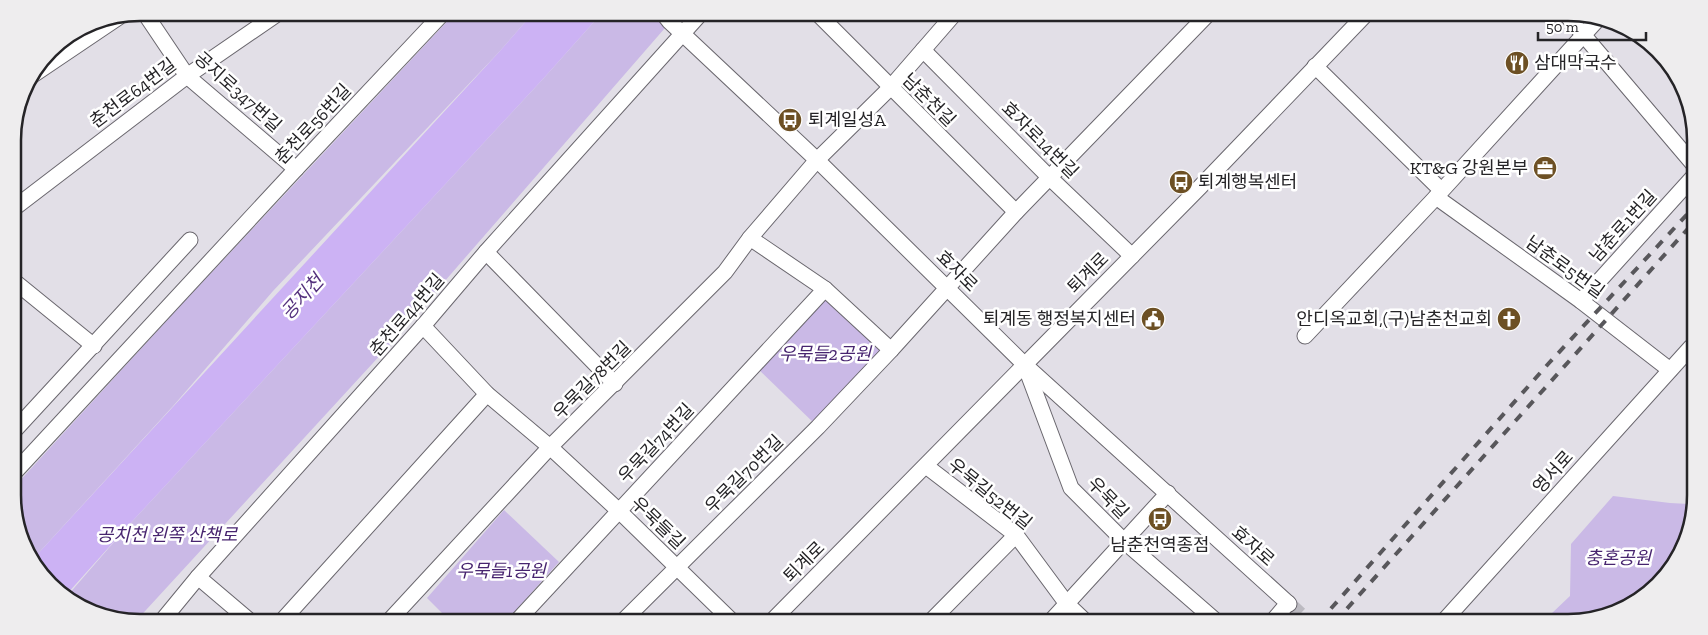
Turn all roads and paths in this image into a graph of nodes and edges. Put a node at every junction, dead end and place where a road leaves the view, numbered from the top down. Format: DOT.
graph roads {
  1 [pos="150,21"];
  2 [pos="267,21"];
  3 [pos="436,21"];
  4 [pos="670,21"];
  5 [pos="695,21"];
  6 [pos="830,21"];
  7 [pos="948,21"];
  8 [pos="1201,21"];
  9 [pos="1359,21"];
  10 [pos="1572,21"];
  11 [pos="1593,24"];
  12 [pos="105,26"];
  13 [pos="684,34"];
  14 [pos="1583,35"];
  15 [pos="923,50"];
  16 [pos="49,64"];
  17 [pos="1315,66"];
  18 [pos="187,76"];
  19 [pos="890,88"];
  20 [pos="1687,157"];
  21 [pos="817,160"];
  22 [pos="296,169"];
  23 [pos="1050,178"];
  24 [pos="1687,184"];
  25 [pos="1439,193"];
  26 [pos="22,202"];
  27 [pos="1016,212"];
  28 [pos="750,238"];
  29 [pos="190,240"];
  30 [pos="486,252"];
  31 [pos="1132,256"];
  32 [pos="22,287"];
  33 [pos="947,288"];
  34 [pos="825,289"];
  35 [pos="1581,301"];
  36 [pos="423,326"];
  37 [pos="1305,336"];
  38 [pos="94,346"];
  39 [pos="891,350"];
  40 [pos="1687,352"];
  41 [pos="1024,364"];
  42 [pos="1670,370"];
  43 [pos="615,384"];
  44 [pos="487,394"];
  45 [pos="21,423"];
  46 [pos="550,447"];
  47 [pos="21,465"];
  48 [pos="926,466"];
  49 [pos="1168,493"];
  50 [pos="619,511"];
  51 [pos="1016,535"];
  52 [pos="1124,541"];
  53 [pos="676,567"];
  54 [pos="198,577"];
  55 [pos="1067,604"];
  56 [pos="938,613"];
  57 [pos="1058,613"];
  58 [pos="1077,613"];
  59 [pos="1207,613"];
  60 [pos="1280,613"];
  61 [pos="1451,613"];
  62 [pos="167,614"];
  63 [pos="241,614"];
  64 [pos="288,614"];
  65 [pos="396,614"];
  66 [pos="524,614"];
  67 [pos="630,614"];
  68 [pos="724,614"];
  69 [pos="779,614"];
  1 -- 18 [label="street, 공지로347번길"];
  2 -- 18 [label="street, 춘천로64번길"];
  3 -- 22 [label="street, 춘천로56번길"];
  4 -- 13 [label="street, 효자로"];
  5 -- 13 [label="street, 춘천로44번길"];
  6 -- 19 [label="street, 남춘천길"];
  7 -- 15 [label="street"];
  8 -- 23 [label="street"];
  9 -- 17 [label="street, 퇴계로"];
  10 -- 14 [label="street"];
  11 -- 14 [label="street"];
  12 -- 16 [label="street"];
  13 -- 21 [label="street, 효자로"];
  13 -- 30 [label="street, 춘천로44번길"];
  14 -- 20 [label="street"];
  14 -- 25 [label="street"];
  15 -- 19 [label="street"];
  15 -- 23 [label="street, 효자로14번길"];
  17 -- 25 [label="street, 남춘로5번길"];
  17 -- 31 [label="street, 퇴계로"];
  18 -- 22 [label="street, 공지로347번길"];
  18 -- 26 [label="street, 춘천로64번길"];
  19 -- 21 [label="street"];
  19 -- 27 [label="street, 남춘천길"];
  21 -- 28 [label="street, 우묵길78번길"];
  21 -- 33 [label="street, 효자로"];
  22 -- 47 [label="street, 춘천로56번길"];
  23 -- 27 [label="street"];
  23 -- 31 [label="street, 효자로14번길"];
  24 -- 35 [label="street, 남춘로1번길"];
  25 -- 35 [label="street, 남춘로5번길"];
  25 -- 37 [label="street"];
  27 -- 33 [label="street"];
  28 -- 34 [label="street"];
  28 -- 43 [label="street, 우묵길78번길"];
  29 -- 38 [label="street"];
  30 -- 36 [label="street, 춘천로44번길"];
  30 -- 43 [label="street"];
  31 -- 41 [label="street, 퇴계로"];
  32 -- 38 [label="street"];
  33 -- 39 [label="street, 우묵길70번길"];
  33 -- 41 [label="street, 효자로"];
  34 -- 39 [label="street"];
  34 -- 50 [label="street, 우묵길74번길"];
  35 -- 42 [label="street, 남춘로5번길"];
  36 -- 44 [label="street, 우묵들길"];
  36 -- 54 [label="street, 춘천로44번길"];
  38 -- 45 [label="street"];
  39 -- 53 [label="street, 우묵길70번길"];
  40 -- 42 [label="street, 영서로"];
  41 -- 48 [label="street, 퇴계로"];
  41 -- 49 [label="street, 효자로"];
  41 -- 52 [label="street, 우묵길"];
  42 -- 61 [label="street, 영서로"];
  43 -- 46 [label="street, 우묵길78번길"];
  44 -- 46 [label="street, 우묵들길"];
  44 -- 64 [label="street"];
  46 -- 50 [label="street, 우묵들길"];
  46 -- 65 [label="street, 우묵길78번길"];
  48 -- 51 [label="street, 우묵길52번길"];
  48 -- 69 [label="street, 퇴계로"];
  49 -- 52 [label="street"];
  49 -- 60 [label="street, 효자로"];
  50 -- 53 [label="street, 우묵들길"];
  50 -- 66 [label="street, 우묵길74번길"];
  51 -- 55 [label="street, 우묵길52번길"];
  51 -- 56 [label="street"];
  52 -- 55 [label="street"];
  52 -- 59 [label="street, 우묵길"];
  53 -- 67 [label="street, 우묵길70번길"];
  53 -- 68 [label="street, 우묵들길"];
  54 -- 62 [label="street, 춘천로44번길"];
  54 -- 63 [label="street"];
  55 -- 57 [label="street"];
  55 -- 58 [label="street, 우묵길52번길"];
}
